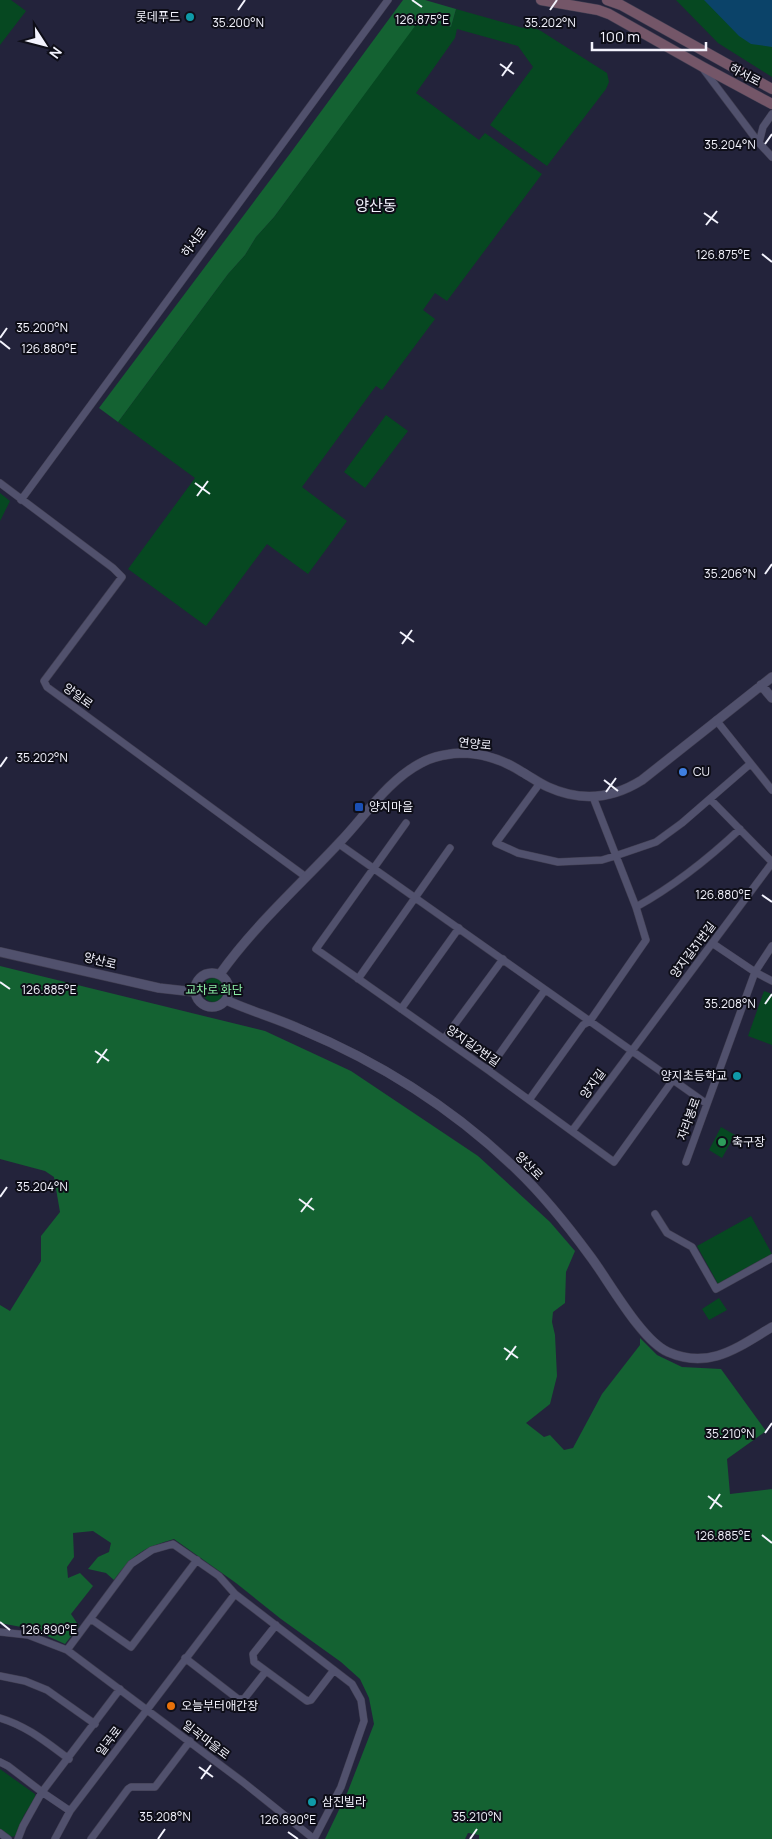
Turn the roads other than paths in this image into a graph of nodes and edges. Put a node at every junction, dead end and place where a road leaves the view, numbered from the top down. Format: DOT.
graph roads {
  1 [pos="388,0"];
  2 [pos="541,0"];
  3 [pos="607,0"];
  4 [pos="703,67"];
  5 [pos="772,89"];
  6 [pos="772,104"];
  7 [pos="772,114"];
  8 [pos="758,144"];
  9 [pos="772,157"];
  10 [pos="0,483"];
  11 [pos="21,500"];
  12 [pos="772,677"];
  13 [pos="761,685"];
  14 [pos="772,698"];
  15 [pos="716,720"];
  16 [pos="750,764"];
  17 [pos="540,783"];
  18 [pos="772,790"];
  19 [pos="593,797"];
  20 [pos="710,799"];
  21 [pos="406,823"];
  22 [pos="740,829"];
  23 [pos="339,844"];
  24 [pos="450,848"];
  25 [pos="615,856"];
  26 [pos="772,862"];
  27 [pos="375,869"];
  28 [pos="306,877"];
  29 [pos="416,898"];
  30 [pos="636,907"];
  31 [pos="459,928"];
  32 [pos="712,943"];
  33 [pos="772,946"];
  34 [pos="0,952"];
  35 [pos="503,959"];
  36 [pos="755,972"];
  37 [pos="220,974"];
  38 [pos="358,979"];
  39 [pos="772,981"];
  40 [pos="545,990"];
  41 [pos="195,992"];
  42 [pos="226,1000"];
  43 [pos="401,1009"];
  44 [pos="590,1021"];
  45 [pos="444,1039"];
  46 [pos="632,1051"];
  47 [pos="488,1070"];
  48 [pos="673,1080"];
  49 [pos="529,1100"];
  50 [pos="707,1104"];
  51 [pos="572,1131"];
  52 [pos="686,1162"];
  53 [pos="655,1214"];
  54 [pos="772,1258"];
  55 [pos="772,1327"];
  56 [pos="197,1560"];
  57 [pos="235,1594"];
  58 [pos="91,1620"];
  59 [pos="276,1625"];
  60 [pos="0,1632"];
  61 [pos="67,1650"];
  62 [pos="186,1658"];
  63 [pos="334,1670"];
  64 [pos="266,1671"];
  65 [pos="0,1676"];
  66 [pos="120,1689"];
  67 [pos="147,1709"];
  68 [pos="0,1718"];
  69 [pos="96,1724"];
  70 [pos="190,1741"];
  71 [pos="69,1759"];
  72 [pos="0,1762"];
  73 [pos="42,1792"];
  74 [pos="70,1811"];
  75 [pos="0,1833"];
  76 [pos="8,1839"];
  77 [pos="18,1839"];
  78 [pos="55,1839"];
  79 [pos="91,1839"];
  80 [pos="314,1839"];
  1 -- 11 [label="street, 하서로"];
  2 -- 4 [label="main road, 하서로"];
  3 -- 5 [label="main road, 하서로"];
  4 -- 6 [label="main road, 하서로"];
  4 -- 8 [label="street"];
  7 -- 8 [label="street"];
  8 -- 9 [label="street"];
  10 -- 11 [label="street, 양일로"];
  11 -- 28 [label="street, 양일로"];
  12 -- 13 [label="street, 연양로"];
  13 -- 14 [label="street"];
  13 -- 15 [label="street, 연양로"];
  15 -- 16 [label="street"];
  15 -- 19 [label="street, 연양로"];
  16 -- 18 [label="street"];
  16 -- 20 [label="street"];
  17 -- 19 [label="street, 연양로"];
  17 -- 23 [label="street, 연양로"];
  17 -- 25 [label="street"];
  19 -- 25 [label="street"];
  20 -- 22 [label="street"];
  20 -- 25 [label="street"];
  21 -- 27 [label="street"];
  22 -- 26 [label="street"];
  22 -- 30 [label="street"];
  23 -- 27 [label="street"];
  23 -- 28 [label="street, 연양로"];
  24 -- 29 [label="street"];
  25 -- 30 [label="street"];
  26 -- 32 [label="street, 양지길31번길"];
  27 -- 29 [label="street"];
  27 -- 38 [label="street, 양지길2번길"];
  28 -- 37 [label="street, 연양로"];
  29 -- 31 [label="street"];
  29 -- 38 [label="street"];
  30 -- 44 [label="street"];
  31 -- 35 [label="street"];
  31 -- 43 [label="street"];
  32 -- 36 [label="street"];
  32 -- 46 [label="street, 양지길31번길"];
  33 -- 36 [label="street, 자라봉로"];
  34 -- 41 [label="street, 양산로"];
  35 -- 40 [label="street"];
  35 -- 45 [label="street"];
  36 -- 39 [label="street"];
  36 -- 50 [label="street, 자라봉로"];
  37 -- 41 [label="street"];
  37 -- 42 [label="street"];
  38 -- 43 [label="street, 양지길2번길"];
  40 -- 44 [label="street"];
  40 -- 47 [label="street"];
  41 -- 42 [label="street"];
  42 -- 55 [label="street, 양산로"];
  43 -- 45 [label="street, 양지길2번길"];
  44 -- 46 [label="street"];
  44 -- 49 [label="street"];
  45 -- 47 [label="street, 양지길2번길"];
  46 -- 48 [label="street"];
  46 -- 51 [label="street, 양지길"];
  47 -- 49 [label="street, 양지길2번길"];
  48 -- 50 [label="street"];
  48 -- 51 [label="street, 양지길2번길"];
  49 -- 51 [label="street, 양지길2번길"];
  50 -- 52 [label="street, 자라봉로"];
  53 -- 54 [label="street"];
  56 -- 57 [label="street"];
  56 -- 58 [label="street"];
  56 -- 58 [label="street"];
  57 -- 59 [label="street"];
  57 -- 62 [label="street, 일곡로"];
  58 -- 61 [label="street"];
  59 -- 63 [label="street"];
  59 -- 64 [label="street"];
  60 -- 61 [label="street, 일곡마을로"];
  61 -- 66 [label="street, 일곡마을로"];
  62 -- 64 [label="street"];
  62 -- 67 [label="street, 일곡로"];
  63 -- 64 [label="street"];
  63 -- 80 [label="street"];
  65 -- 69 [label="street"];
  66 -- 67 [label="street, 일곡마을로"];
  66 -- 69 [label="street"];
  67 -- 70 [label="street, 일곡마을로"];
  67 -- 74 [label="street, 일곡로"];
  68 -- 71 [label="street"];
  69 -- 71 [label="street"];
  70 -- 79 [label="street"];
  70 -- 80 [label="street, 일곡마을로"];
  71 -- 73 [label="street"];
  72 -- 73 [label="street"];
  73 -- 74 [label="street"];
  73 -- 77 [label="street"];
  74 -- 78 [label="street, 일곡로"];
  75 -- 76 [label="street"];
}
